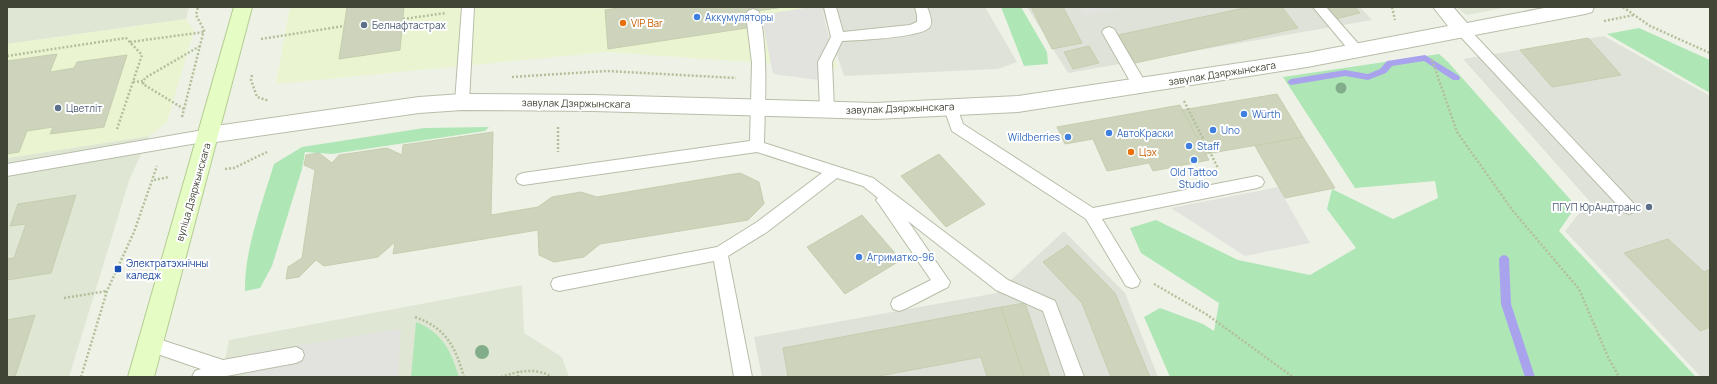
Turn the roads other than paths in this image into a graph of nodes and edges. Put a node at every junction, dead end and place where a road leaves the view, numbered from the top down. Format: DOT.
graph roads {
  1 [pos="243,7"];
  2 [pos="830,7"];
  3 [pos="921,7"];
  4 [pos="1319,7"];
  5 [pos="1442,7"];
  6 [pos="1585,7"];
  7 [pos="468,9"];
  8 [pos="753,14"];
  9 [pos="1463,31"];
  10 [pos="1109,32"];
  11 [pos="838,37"];
  12 [pos="1357,51"];
  13 [pos="1140,86"];
  14 [pos="462,102"];
  15 [pos="950,106"];
  16 [pos="758,107"];
  17 [pos="827,109"];
  18 [pos="209,135"];
  19 [pos="757,146"];
  20 [pos="7,170"];
  21 [pos="835,171"];
  22 [pos="523,179"];
  23 [pos="1257,182"];
  24 [pos="876,188"];
  25 [pos="1629,208"];
  26 [pos="1090,215"];
  27 [pos="720,253"];
  28 [pos="1132,281"];
  29 [pos="559,284"];
  30 [pos="899,304"];
  31 [pos="149,344"];
  32 [pos="296,355"];
  33 [pos="223,368"];
  34 [pos="141,377"];
  35 [pos="200,377"];
  36 [pos="744,377"];
  37 [pos="1075,377"];
  1 -- 18 [label="main road, вуліца Дзяржынскага"];
  2 -- 11 [label="lane"];
  3 -- 11 [label="lane"];
  4 -- 12 [label="lane"];
  5 -- 9 [label="street"];
  6 -- 9 [label="street, завулак Дзяржынскага"];
  7 -- 14 [label="lane"];
  8 -- 16 [label="lane"];
  9 -- 12 [label="street, завулак Дзяржынскага"];
  9 -- 25 [label="lane"];
  10 -- 13 [label="lane"];
  11 -- 17 [label="lane"];
  12 -- 13 [label="street, завулак Дзяржынскага"];
  13 -- 15 [label="street, завулак Дзяржынскага"];
  14 -- 16 [label="street, завулак Дзяржынскага"];
  14 -- 18 [label="street, завулак Дзяржынскага"];
  15 -- 17 [label="street, завулак Дзяржынскага"];
  15 -- 26 [label="lane"];
  16 -- 17 [label="street, завулак Дзяржынскага"];
  16 -- 19 [label="lane"];
  18 -- 20 [label="lane"];
  18 -- 31 [label="main road, вуліца Дзяржынскага"];
  19 -- 21 [label="lane"];
  19 -- 22 [label="lane"];
  21 -- 24 [label="lane"];
  21 -- 27 [label="lane"];
  23 -- 26 [label="lane"];
  24 -- 30 [label="lane"];
  24 -- 37 [label="lane"];
  26 -- 28 [label="lane"];
  27 -- 29 [label="lane"];
  27 -- 36 [label="lane"];
  31 -- 33 [label="lane"];
  31 -- 34 [label="main road, вуліца Дзяржынскага"];
  32 -- 33 [label="lane"];
  33 -- 35 [label="lane"];
}
